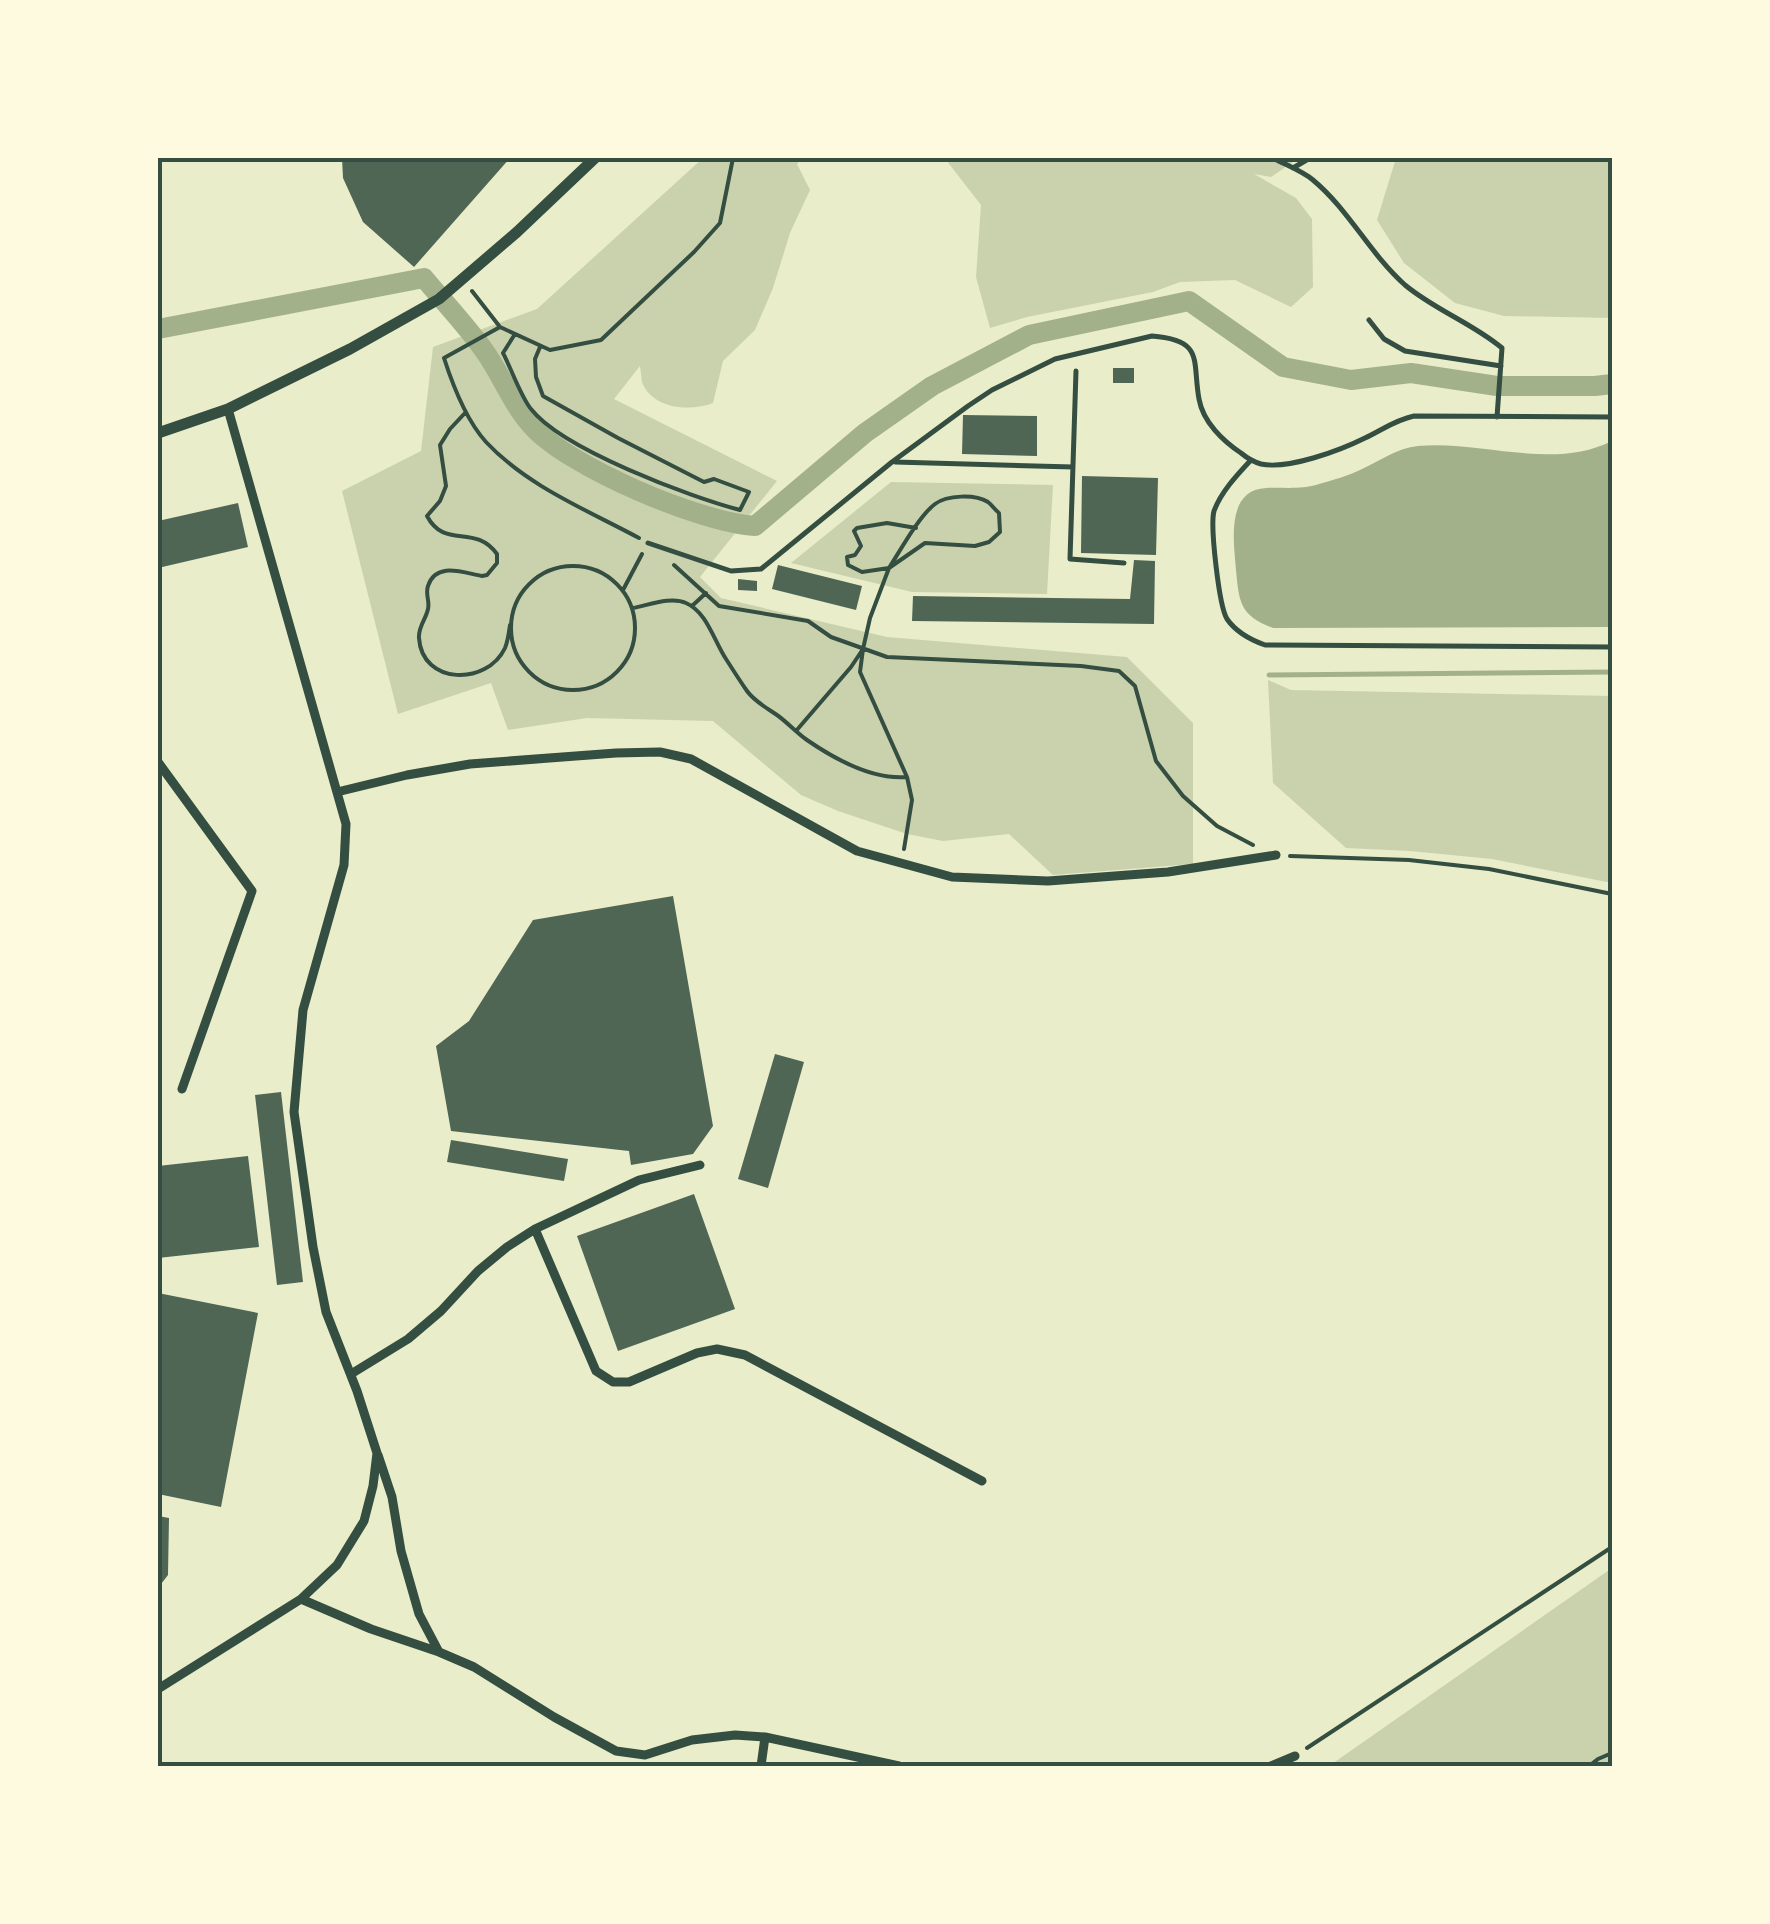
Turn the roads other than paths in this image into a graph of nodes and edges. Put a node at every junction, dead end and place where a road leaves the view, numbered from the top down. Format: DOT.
graph roads {
  1 [pos="595,158"];
  2 [pos="1273,158"];
  3 [pos="1310,158"];
  4 [pos="1292,168"];
  5 [pos="1369,320"];
  6 [pos="1502,366"];
  7 [pos="1076,371"];
  8 [pos="228,410"];
  9 [pos="1497,417"];
  10 [pos="1612,417"];
  11 [pos="158,433"];
  12 [pos="1251,460"];
  13 [pos="892,462"];
  14 [pos="1073,467"];
  15 [pos="648,543"];
  16 [pos="1124,563"];
  17 [pos="1612,647"];
  18 [pos="158,762"];
  19 [pos="338,792"];
  20 [pos="1276,855"];
  21 [pos="182,1089"];
  22 [pos="700,1164"];
  23 [pos="535,1229"];
  24 [pos="351,1374"];
  25 [pos="377,1453"];
  26 [pos="982,1482"];
  27 [pos="301,1599"];
  28 [pos="439,1652"];
  29 [pos="158,1688"];
  30 [pos="765,1737"];
  31 [pos="1295,1756"];
  32 [pos="761,1766"];
  33 [pos="899,1766"];
  34 [pos="1271,1766"];
  1 -- 8 [label="street"];
  2 -- 4 [label="lane"];
  3 -- 4 [label="lane"];
  4 -- 6 [label="lane"];
  5 -- 6 [label="lane"];
  6 -- 9 [label="lane"];
  7 -- 14 [label="lane"];
  8 -- 11 [label="street"];
  8 -- 19 [label="street"];
  9 -- 10 [label="lane"];
  9 -- 12 [label="lane"];
  12 -- 13 [label="lane"];
  12 -- 17 [label="lane"];
  13 -- 14 [label="lane"];
  13 -- 15 [label="lane"];
  14 -- 16 [label="lane"];
  18 -- 21 [label="street"];
  19 -- 20 [label="street"];
  19 -- 24 [label="street"];
  22 -- 23 [label="street"];
  23 -- 24 [label="street"];
  23 -- 26 [label="street"];
  24 -- 25 [label="street"];
  25 -- 27 [label="street"];
  25 -- 28 [label="street"];
  27 -- 28 [label="street"];
  27 -- 29 [label="street"];
  28 -- 30 [label="street"];
  30 -- 32 [label="street"];
  30 -- 33 [label="street"];
  31 -- 34 [label="street"];
}
